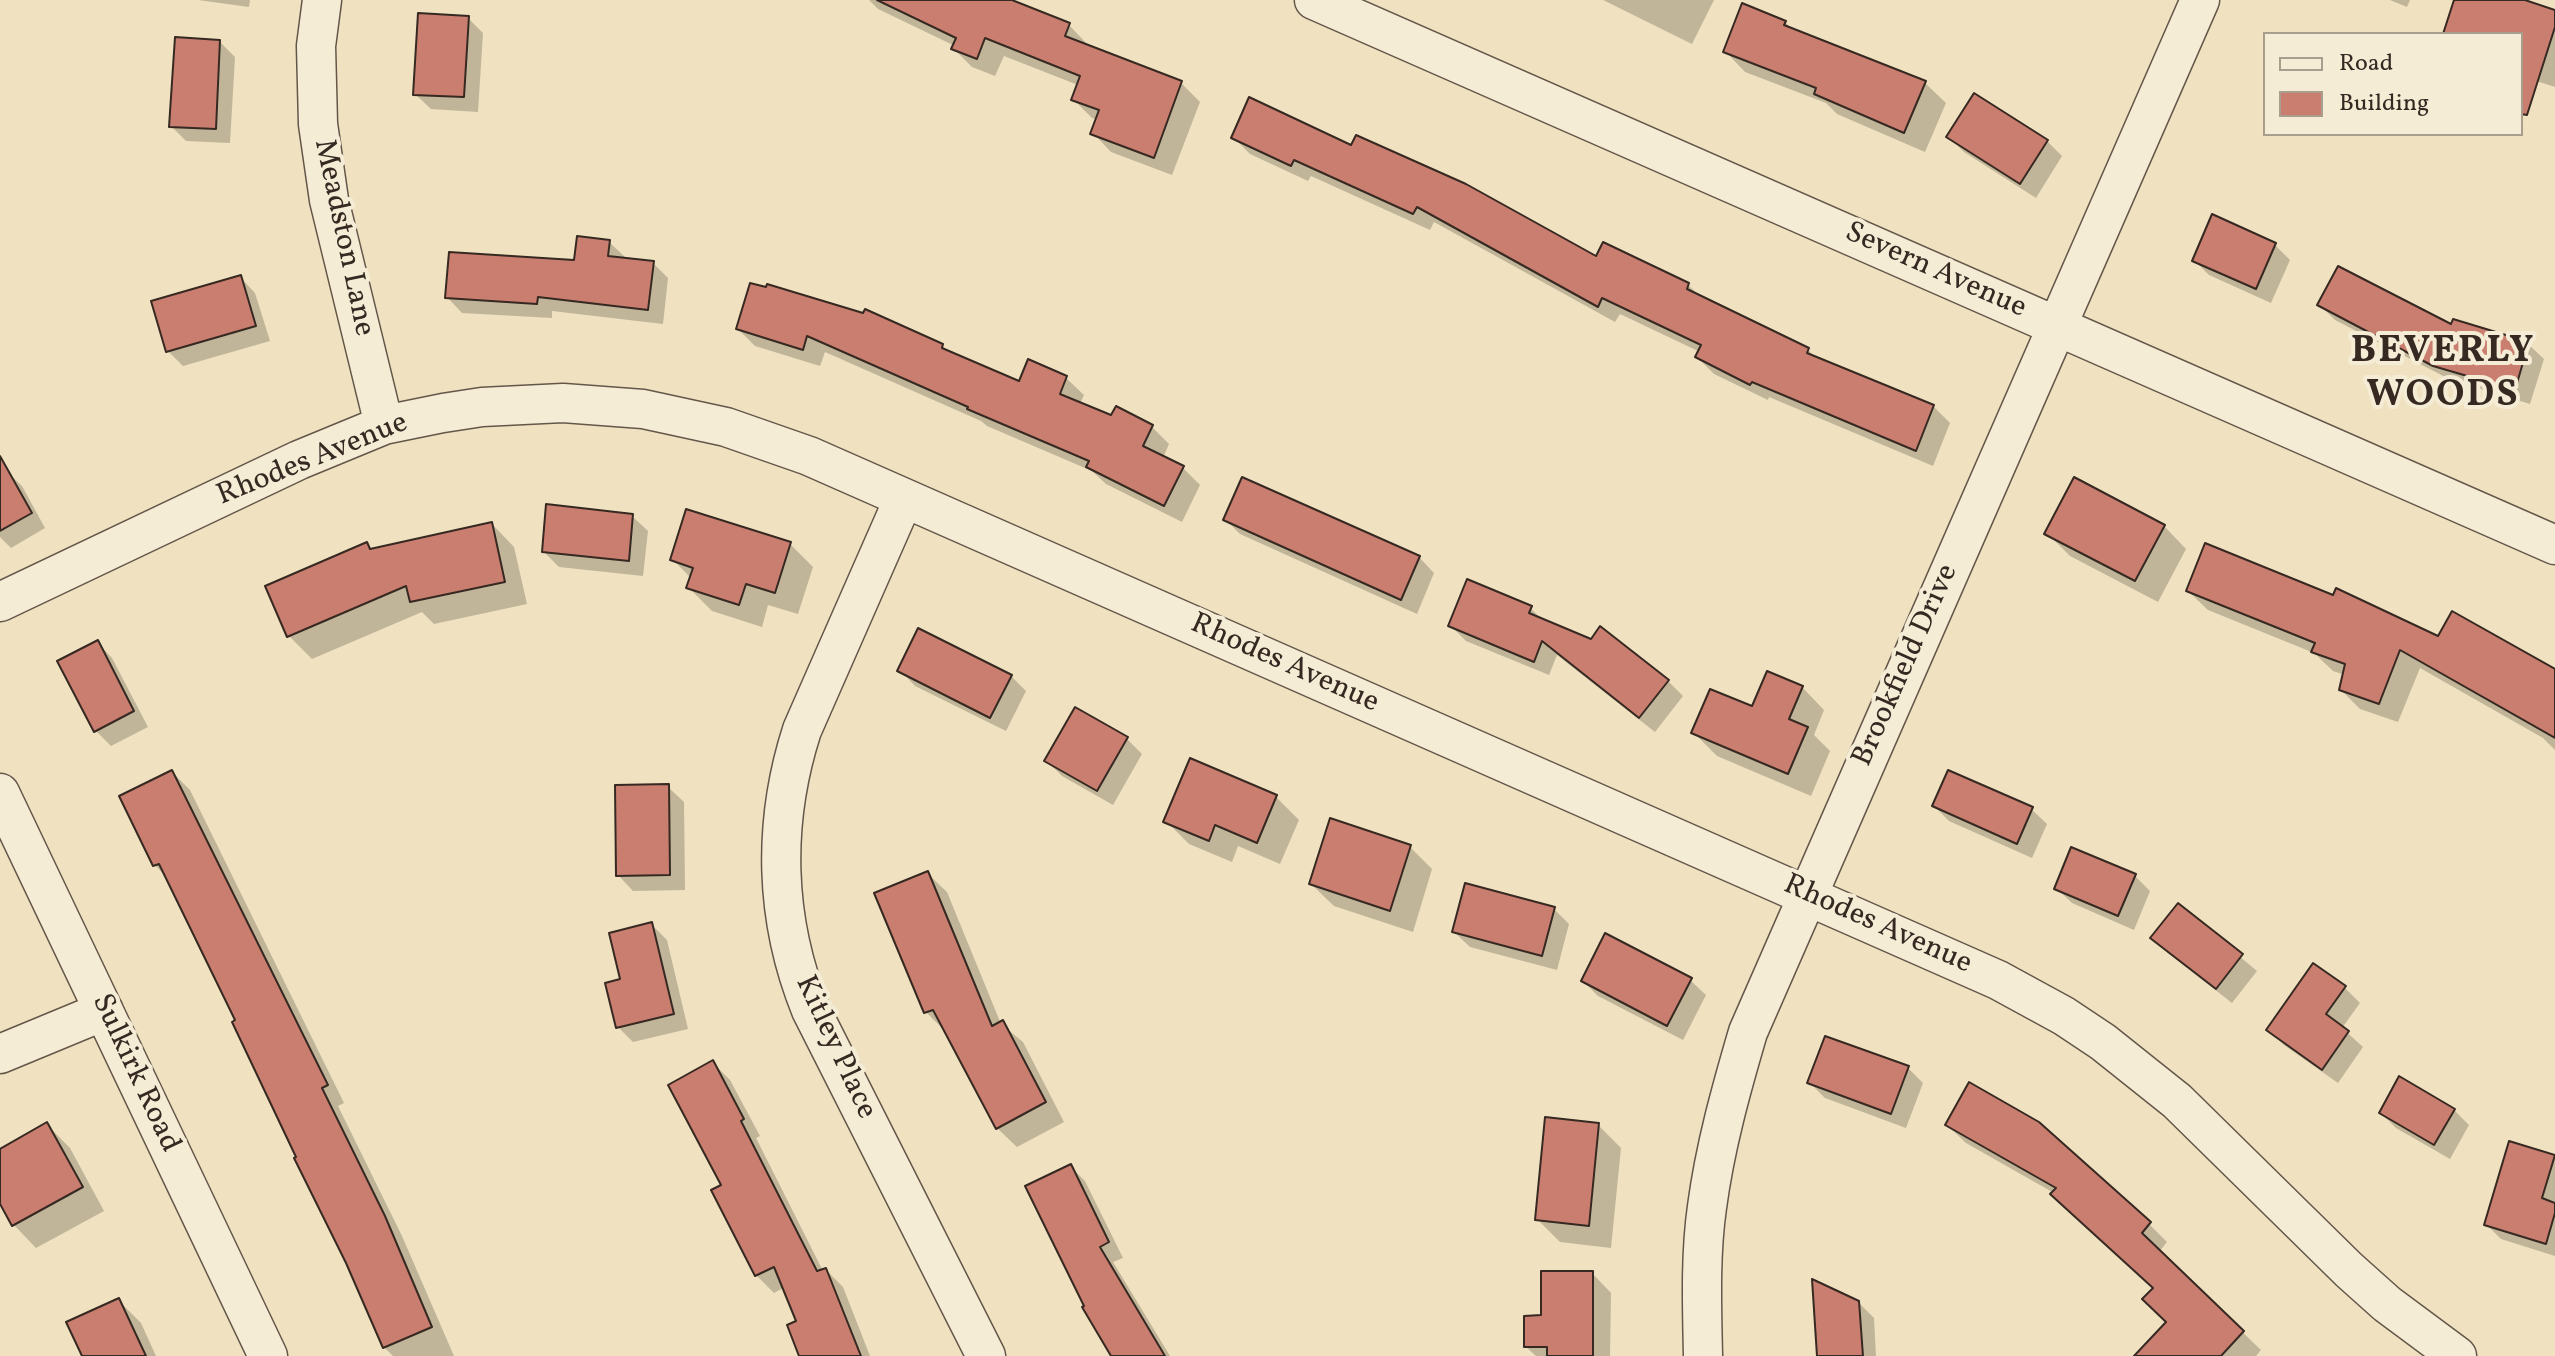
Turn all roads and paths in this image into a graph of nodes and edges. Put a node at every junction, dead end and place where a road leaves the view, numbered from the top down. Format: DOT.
graph roads {
  1 [pos="322,0"];
  2 [pos="1314,0"];
  3 [pos="2200,0"];
  4 [pos="2057,325"];
  5 [pos="384,425"];
  6 [pos="904,498"];
  7 [pos="2555,545"];
  8 [pos="0,602"];
  9 [pos="0,793"];
  10 [pos="1807,894"];
  11 [pos="104,1011"];
  12 [pos="0,1054"];
  13 [pos="268,1356"];
  14 [pos="986,1356"];
  15 [pos="1703,1356"];
  16 [pos="2457,1356"];
  1 -- 5 [label="street, Meadston Lane"];
  2 -- 4 [label="street, Severn Avenue"];
  3 -- 4 [label="street, Brookfield Drive"];
  4 -- 7 [label="street, Severn Avenue"];
  4 -- 10 [label="street, Brookfield Drive"];
  5 -- 6 [label="street, Rhodes Avenue"];
  5 -- 8 [label="street, Rhodes Avenue"];
  6 -- 10 [label="street, Rhodes Avenue"];
  6 -- 14 [label="street, Kitley Place"];
  9 -- 11 [label="street, Sulkirk Road"];
  10 -- 15 [label="street, Brookfield Drive"];
  10 -- 16 [label="street, Rhodes Avenue"];
  11 -- 12 [label="street"];
  11 -- 13 [label="street, Sulkirk Road"];
}
